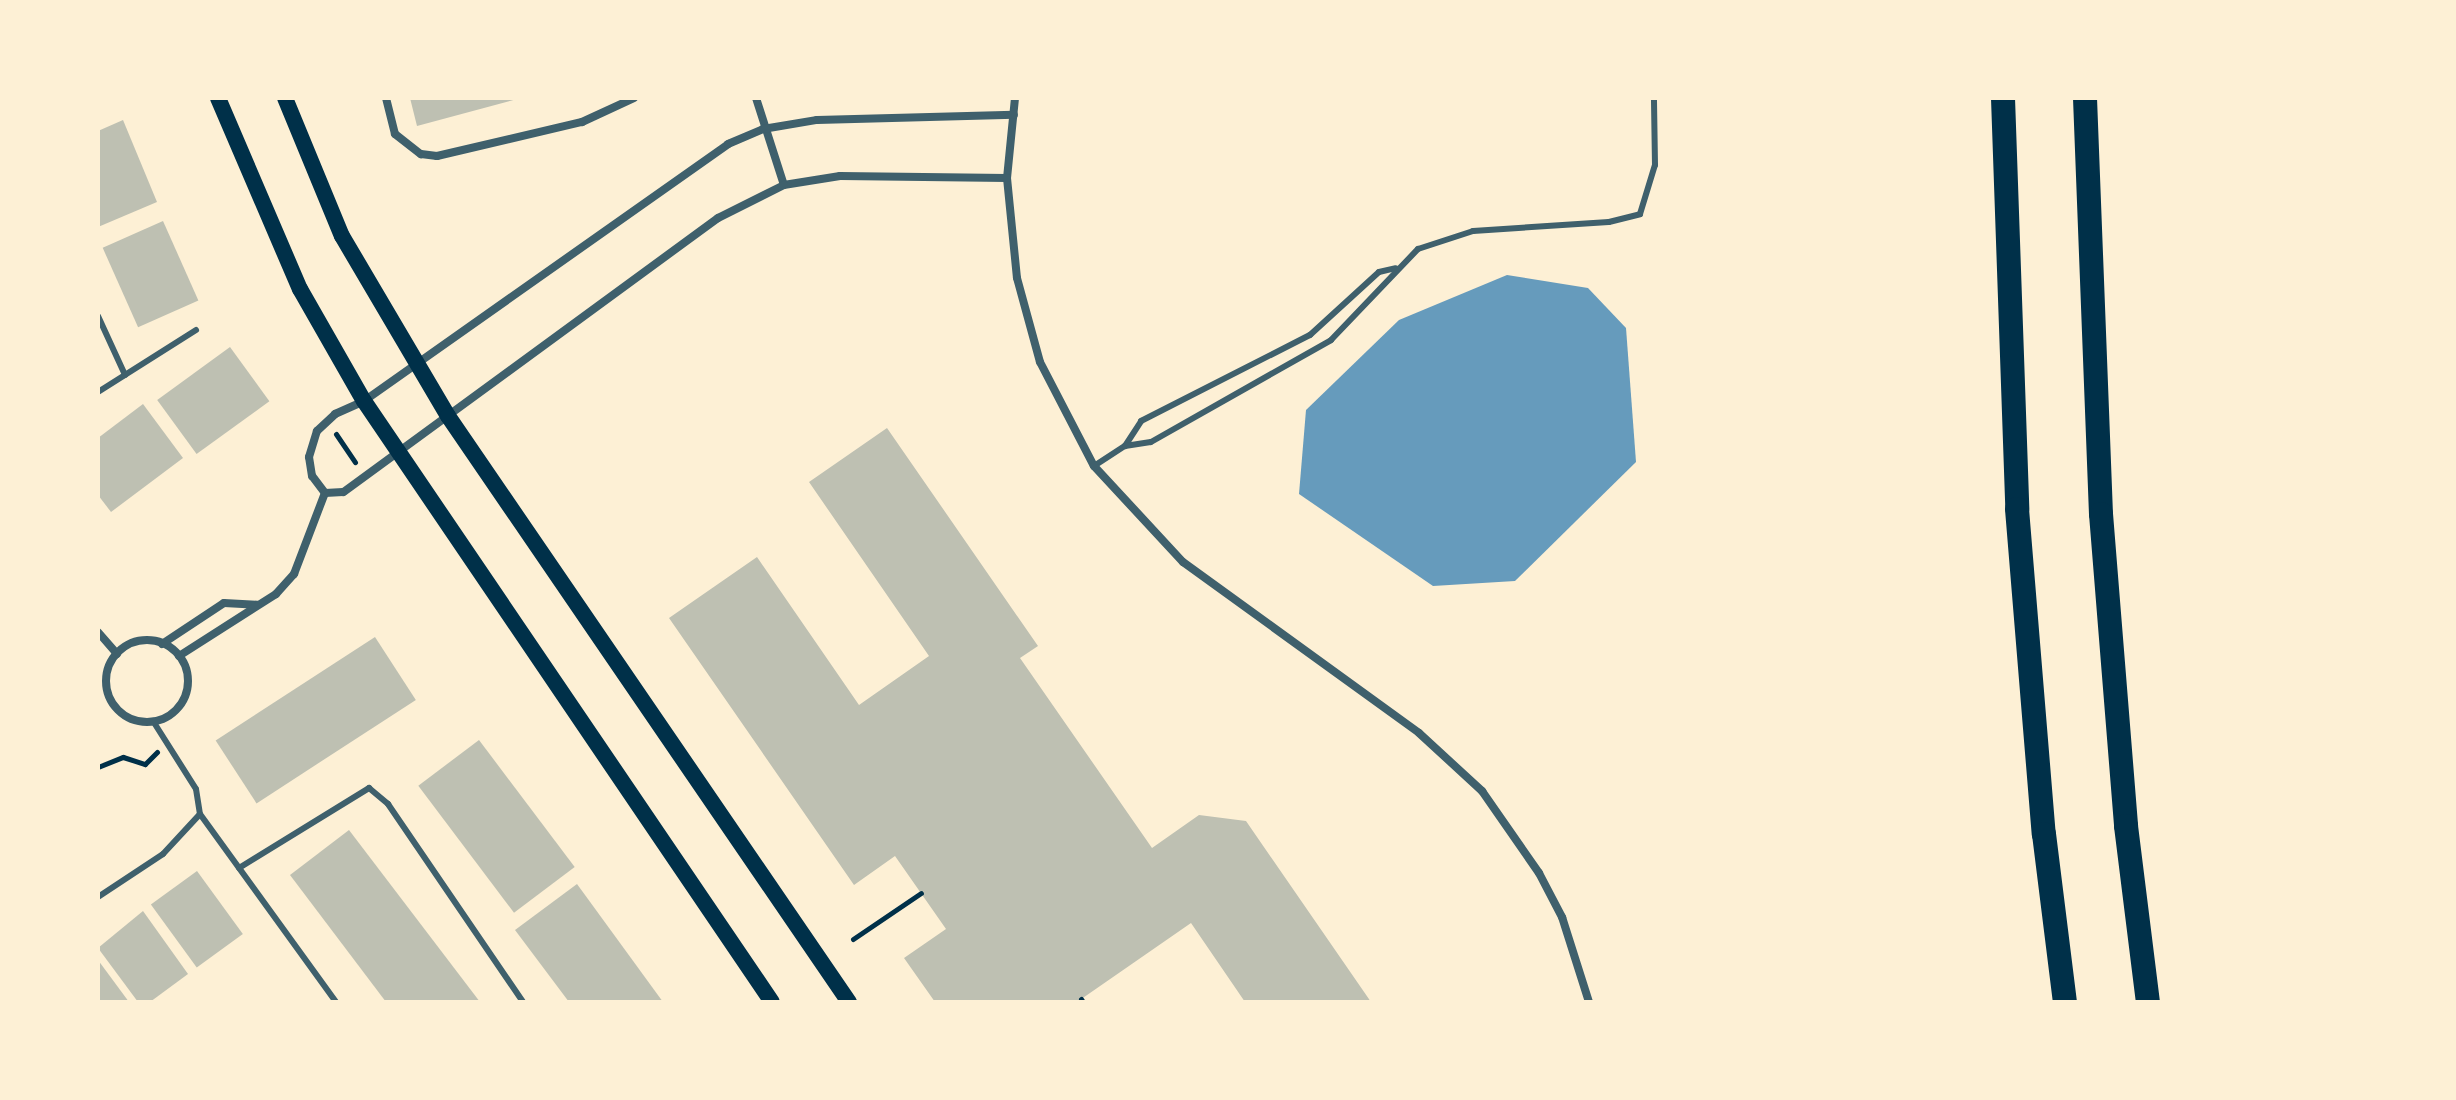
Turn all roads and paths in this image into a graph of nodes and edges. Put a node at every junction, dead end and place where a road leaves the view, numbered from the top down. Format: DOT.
graph roads {
  1 [pos="218,98"];
  2 [pos="285,98"];
  3 [pos="386,98"];
  4 [pos="634,98"];
  5 [pos="756,98"];
  6 [pos="1015,98"];
  7 [pos="1654,98"];
  8 [pos="2003,98"];
  9 [pos="2085,98"];
  10 [pos="1014,115"];
  11 [pos="763,129"];
  12 [pos="1007,178"];
  13 [pos="784,185"];
  14 [pos="1396,268"];
  15 [pos="98,316"];
  16 [pos="196,330"];
  17 [pos="416,364"];
  18 [pos="125,375"];
  19 [pos="98,392"];
  20 [pos="364,401"];
  21 [pos="448,416"];
  22 [pos="334,431"];
  23 [pos="1125,446"];
  24 [pos="397,453"];
  25 [pos="1094,466"];
  26 [pos="358,467"];
  27 [pos="325,493"];
  28 [pos="258,605"];
  29 [pos="98,632"];
  30 [pos="162,644"];
  31 [pos="117,654"];
  32 [pos="179,656"];
  33 [pos="153,721"];
  34 [pos="166,743"];
  35 [pos="98,767"];
  36 [pos="200,814"];
  37 [pos="239,868"];
  38 [pos="921,893"];
  39 [pos="98,897"];
  40 [pos="853,939"];
  41 [pos="336,1002"];
  42 [pos="523,1002"];
  43 [pos="772,1002"];
  44 [pos="849,1002"];
  45 [pos="1589,1002"];
  46 [pos="2065,1002"];
  47 [pos="2148,1002"];
  1 -- 20 [label="main road"];
  2 -- 17 [label="main road"];
  3 -- 4 [label="street"];
  5 -- 11 [label="street"];
  6 -- 10 [label="street"];
  7 -- 14 [label="lane"];
  8 -- 46 [label="highway"];
  9 -- 47 [label="highway"];
  10 -- 11 [label="street"];
  10 -- 12 [label="street"];
  11 -- 13 [label="street"];
  11 -- 17 [label="street"];
  12 -- 13 [label="street"];
  12 -- 25 [label="street"];
  13 -- 21 [label="street"];
  14 -- 23 [label="lane"];
  14 -- 23 [label="lane"];
  15 -- 18 [label="lane"];
  16 -- 18 [label="lane"];
  17 -- 20 [label="street"];
  17 -- 21 [label="main road"];
  18 -- 19 [label="lane"];
  20 -- 24 [label="main road"];
  20 -- 27 [label="street"];
  21 -- 24 [label="street"];
  21 -- 44 [label="main road"];
  22 -- 26 [label="path"];
  23 -- 25 [label="lane"];
  24 -- 27 [label="street"];
  24 -- 43 [label="main road"];
  25 -- 45 [label="street"];
  27 -- 28 [label="street"];
  28 -- 30 [label="street"];
  28 -- 32 [label="street"];
  29 -- 31 [label="street"];
  30 -- 31 [label="street"];
  30 -- 32 [label="street"];
  31 -- 33 [label="street"];
  32 -- 33 [label="street"];
  33 -- 34 [label="lane"];
  34 -- 35 [label="path"];
  34 -- 36 [label="lane"];
  36 -- 37 [label="lane"];
  36 -- 39 [label="lane"];
  37 -- 41 [label="lane"];
  37 -- 42 [label="lane"];
  38 -- 40 [label="path"];
}
